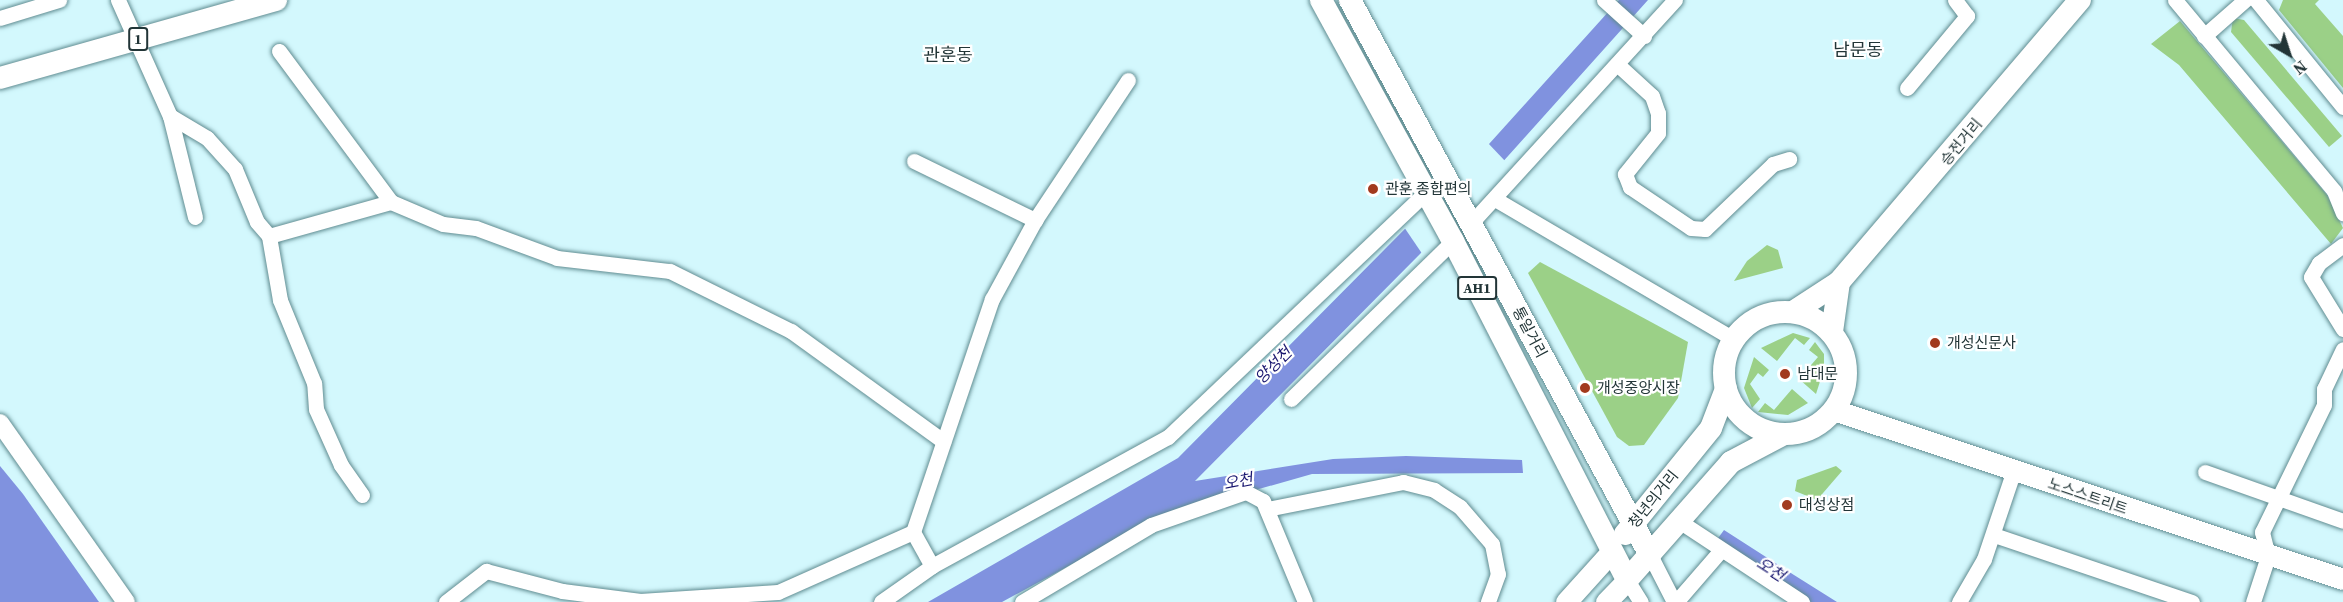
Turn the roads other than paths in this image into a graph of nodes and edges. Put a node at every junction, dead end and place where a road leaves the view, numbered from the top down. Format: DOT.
graph roads {
  1 [pos="59,0"];
  2 [pos="118,0"];
  3 [pos="276,0"];
  4 [pos="1322,0"];
  5 [pos="1350,0"];
  6 [pos="1675,0"];
  7 [pos="1955,0"];
  8 [pos="2080,0"];
  9 [pos="2175,0"];
  10 [pos="2245,0"];
  11 [pos="2256,0"];
  12 [pos="1607,2"];
  13 [pos="0,18"];
  14 [pos="1639,31"];
  15 [pos="2204,36"];
  16 [pos="135,40"];
  17 [pos="279,51"];
  18 [pos="1617,64"];
  19 [pos="0,78"];
  20 [pos="1128,80"];
  21 [pos="1907,88"];
  22 [pos="2343,106"];
  23 [pos="170,116"];
  24 [pos="1789,159"];
  25 [pos="914,161"];
  26 [pos="2339,187"];
  27 [pos="1426,192"];
  28 [pos="1495,199"];
  29 [pos="391,202"];
  30 [pos="2343,213"];
  31 [pos="195,217"];
  32 [pos="1035,220"];
  33 [pos="1472,222"];
  34 [pos="269,236"];
  35 [pos="1453,241"];
  36 [pos="2343,245"];
  37 [pos="1839,282"];
  38 [pos="1793,312"];
  39 [pos="2343,329"];
  40 [pos="1832,332"];
  41 [pos="1734,339"];
  42 [pos="2343,349"];
  43 [pos="1726,389"];
  44 [pos="1291,399"];
  45 [pos="1834,410"];
  46 [pos="0,423"];
  47 [pos="1784,434"];
  48 [pos="943,441"];
  49 [pos="2014,471"];
  50 [pos="2205,472"];
  51 [pos="362,495"];
  52 [pos="2278,498"];
  53 [pos="1267,509"];
  54 [pos="1676,519"];
  55 [pos="2343,521"];
  56 [pos="1632,525"];
  57 [pos="913,532"];
  58 [pos="1994,535"];
  59 [pos="1721,550"];
  60 [pos="1611,552"];
  61 [pos="1650,555"];
  62 [pos="2268,556"];
  63 [pos="932,566"];
  64 [pos="2343,579"];
  65 [pos="1627,580"];
  66 [pos="1032,599"];
  67 [pos="126,602"];
  68 [pos="446,602"];
  69 [pos="881,602"];
  70 [pos="1305,602"];
  71 [pos="1488,602"];
  72 [pos="1566,602"];
  73 [pos="1606,602"];
  74 [pos="1641,602"];
  75 [pos="1675,602"];
  76 [pos="1802,602"];
  77 [pos="1959,602"];
  78 [pos="2192,602"];
  79 [pos="2253,602"];
  1 -- 13 [label="street"];
  2 -- 16 [label="street"];
  3 -- 16 [label="main road, 1"];
  4 -- 27 [label="main road, 통일거리 / AH1"];
  5 -- 33 [label="main road, 통일거리 / AH1"];
  6 -- 14 [label="street"];
  7 -- 21 [label="street"];
  8 -- 37 [label="main road, 승전거리"];
  9 -- 15 [label="street"];
  10 -- 15 [label="street"];
  11 -- 22 [label="street"];
  12 -- 14 [label="street"];
  14 -- 18 [label="street"];
  15 -- 26 [label="street"];
  16 -- 19 [label="main road, 1"];
  16 -- 23 [label="street"];
  17 -- 29 [label="street"];
  18 -- 24 [label="street"];
  18 -- 28 [label="street"];
  20 -- 32 [label="street"];
  23 -- 31 [label="street"];
  23 -- 34 [label="street"];
  25 -- 32 [label="street"];
  26 -- 30 [label="street"];
  27 -- 35 [label="main road, 통일거리 / AH1"];
  27 -- 63 [label="street"];
  28 -- 33 [label="street"];
  28 -- 41 [label="street"];
  29 -- 34 [label="street"];
  29 -- 48 [label="street"];
  32 -- 48 [label="street"];
  33 -- 56 [label="main road, 통일거리 / AH1"];
  34 -- 51 [label="street"];
  35 -- 44 [label="street"];
  35 -- 60 [label="main road, 통일거리 / AH1"];
  36 -- 39 [label="street"];
  37 -- 38 [label="main road"];
  37 -- 40 [label="main road"];
  38 -- 40 [label="main road"];
  38 -- 41 [label="main road"];
  40 -- 45 [label="main road"];
  41 -- 43 [label="main road"];
  42 -- 52 [label="street"];
  43 -- 47 [label="main road"];
  43 -- 56 [label="main road, 청년의거리"];
  45 -- 47 [label="main road"];
  45 -- 49 [label="main road, 노스스트리트"];
  46 -- 67 [label="street"];
  47 -- 54 [label="main road, 청년의거리"];
  48 -- 57 [label="street"];
  49 -- 58 [label="street"];
  49 -- 62 [label="main road, 노스스트리트"];
  50 -- 52 [label="street"];
  52 -- 55 [label="street"];
  52 -- 62 [label="street"];
  53 -- 66 [label="street"];
  53 -- 70 [label="street"];
  53 -- 71 [label="street"];
  54 -- 59 [label="street"];
  54 -- 61 [label="main road, 청년의거리"];
  56 -- 60 [label="main road, 청년의거리"];
  56 -- 61 [label="main road, 통일거리 / AH1"];
  57 -- 63 [label="street"];
  57 -- 68 [label="street"];
  58 -- 77 [label="street"];
  58 -- 78 [label="street"];
  59 -- 75 [label="street"];
  59 -- 76 [label="street"];
  60 -- 65 [label="main road, 통일거리 / AH1"];
  60 -- 72 [label="main road, 청년의거리"];
  61 -- 65 [label="main road, 청년의거리"];
  61 -- 75 [label="street, 통일거리"];
  62 -- 64 [label="main road, 노스스트리트"];
  62 -- 79 [label="street"];
  63 -- 69 [label="street"];
  65 -- 73 [label="main road, 청년의거리"];
  65 -- 74 [label="street, 통일거리"];
}
